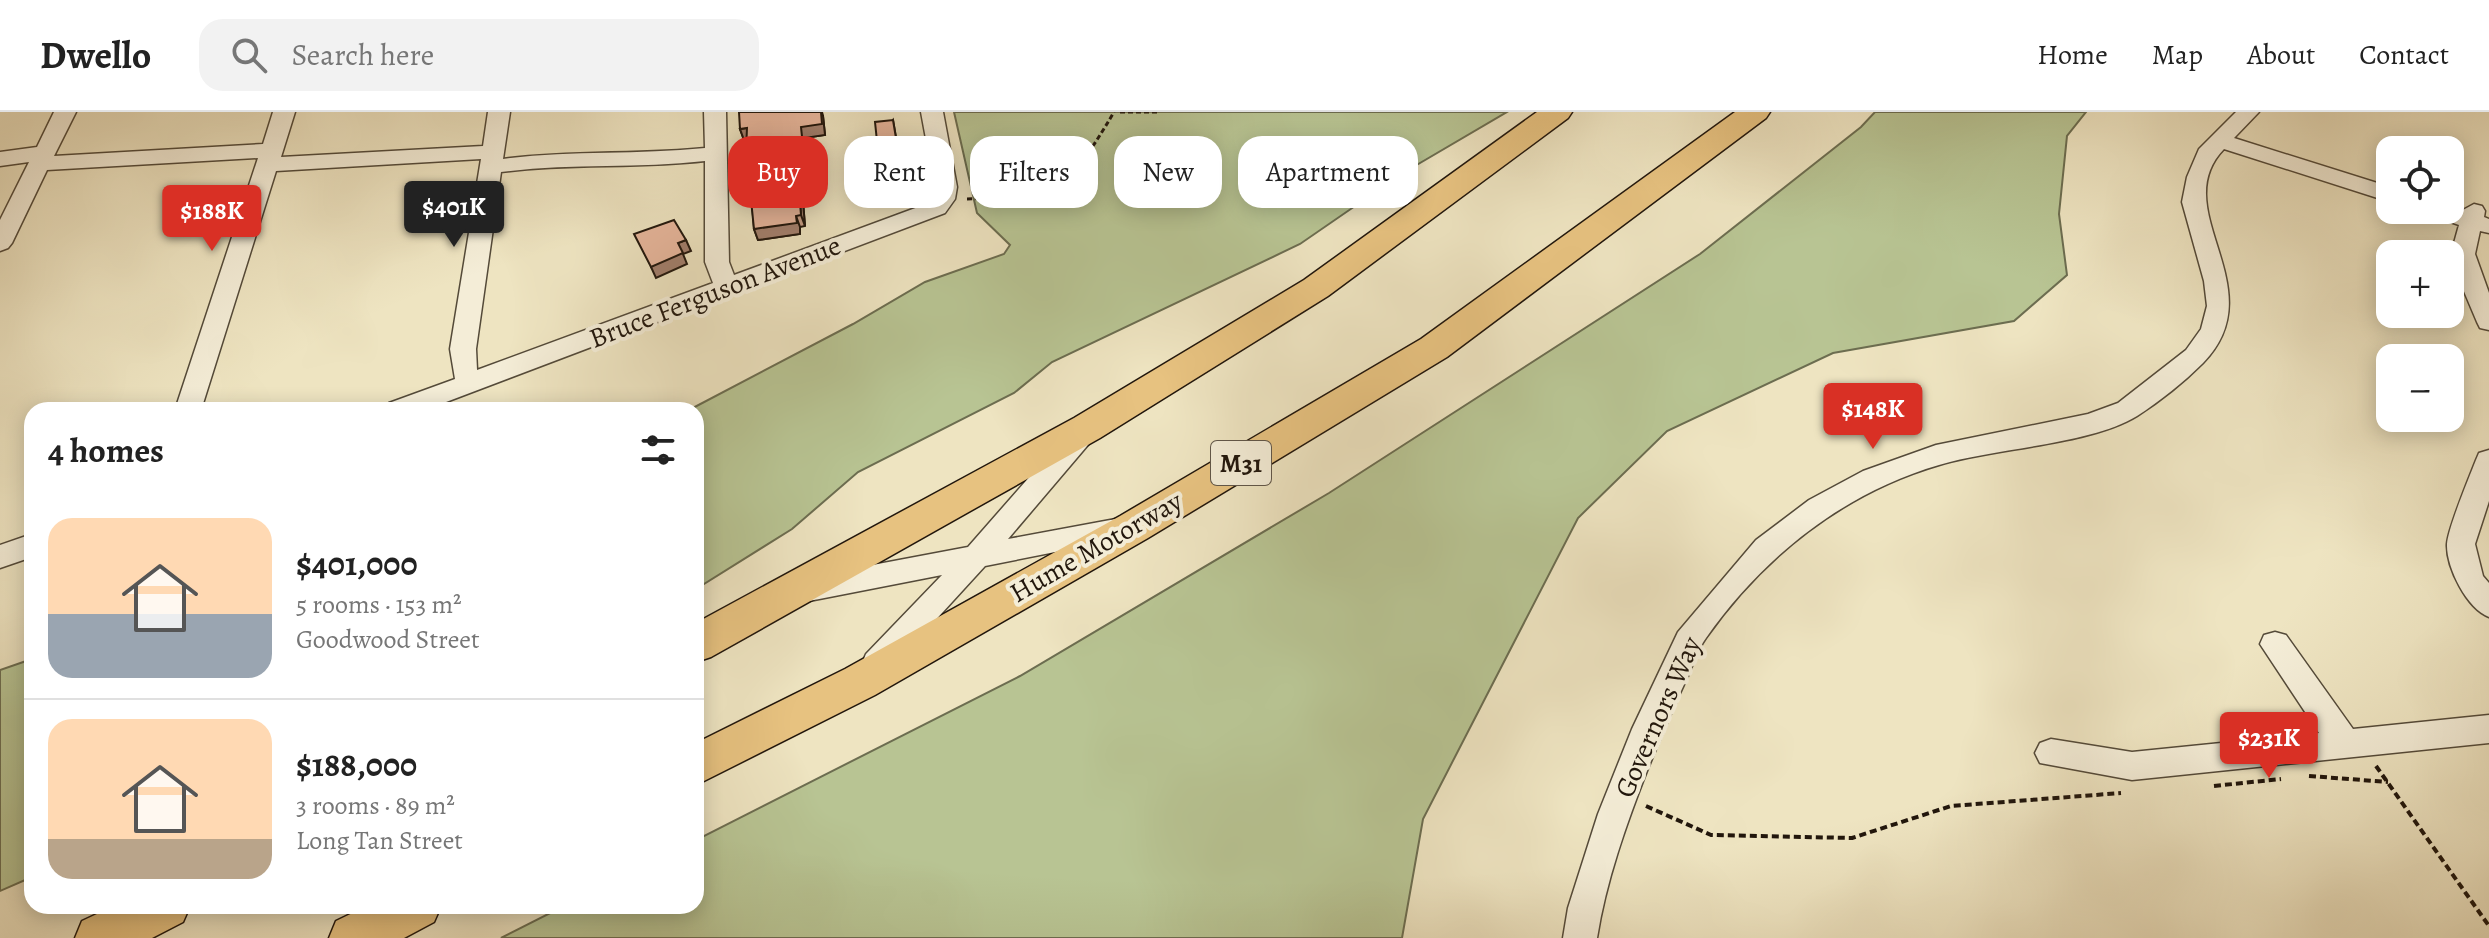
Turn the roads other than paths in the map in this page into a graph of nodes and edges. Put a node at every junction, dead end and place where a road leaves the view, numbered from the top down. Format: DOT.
graph roads {
  1 [pos="65,112"];
  2 [pos="284,112"];
  3 [pos="499,112"];
  4 [pos="715,112"];
  5 [pos="932,112"];
  6 [pos="1557,112"];
  7 [pos="1755,112"];
  8 [pos="2232,128"];
  9 [pos="716,153"];
  10 [pos="42,158"];
  11 [pos="268,158"];
  12 [pos="0,159"];
  13 [pos="491,159"];
  14 [pos="2376,179"];
  15 [pos="2376,189"];
  16 [pos="2481,219"];
  17 [pos="0,243"];
  18 [pos="727,288"];
  19 [pos="2489,322"];
  20 [pos="469,384"];
  21 [pos="191,402"];
  22 [pos="420,402"];
  23 [pos="1087,428"];
  24 [pos="2489,460"];
  25 [pos="1134,527"];
  26 [pos="24,548"];
  27 [pos="980,553"];
  28 [pos="0,557"];
  29 [pos="796,591"];
  30 [pos="2489,605"];
  31 [pos="704,640"];
  32 [pos="2275,644"];
  33 [pos="860,682"];
  34 [pos="2489,729"];
  35 [pos="2351,743"];
  36 [pos="2051,753"];
  37 [pos="704,761"];
  38 [pos="150,914"];
  39 [pos="401,914"];
  40 [pos="100,938"];
  41 [pos="354,938"];
  42 [pos="1580,938"];
  1 -- 10 [label="street"];
  2 -- 11 [label="street"];
  3 -- 13 [label="street"];
  4 -- 9 [label="street"];
  5 -- 18 [label="street, Bruce Ferguson Avenue"];
  6 -- 23 [label="highway"];
  7 -- 25 [label="highway, Hume Motorway / M31"];
  8 -- 14 [label="street"];
  8 -- 15 [label="street"];
  8 -- 42 [label="street, Governors Way"];
  9 -- 13 [label="street"];
  9 -- 18 [label="street"];
  10 -- 11 [label="street"];
  10 -- 12 [label="street"];
  10 -- 17 [label="street"];
  11 -- 13 [label="street"];
  11 -- 21 [label="street"];
  13 -- 20 [label="street"];
  16 -- 19 [label="street"];
  18 -- 20 [label="street, Bruce Ferguson Avenue"];
  20 -- 22 [label="street, Bruce Ferguson Avenue"];
  23 -- 27 [label="street"];
  23 -- 29 [label="highway"];
  24 -- 30 [label="street"];
  25 -- 27 [label="street"];
  25 -- 33 [label="highway, Hume Motorway / M31"];
  26 -- 28 [label="street"];
  27 -- 29 [label="street"];
  27 -- 33 [label="street"];
  29 -- 31 [label="highway"];
  32 -- 35 [label="street"];
  33 -- 37 [label="highway, Hume Motorway / M31"];
  34 -- 35 [label="street"];
  35 -- 36 [label="street"];
  38 -- 40 [label="highway"];
  39 -- 41 [label="highway"];
}
